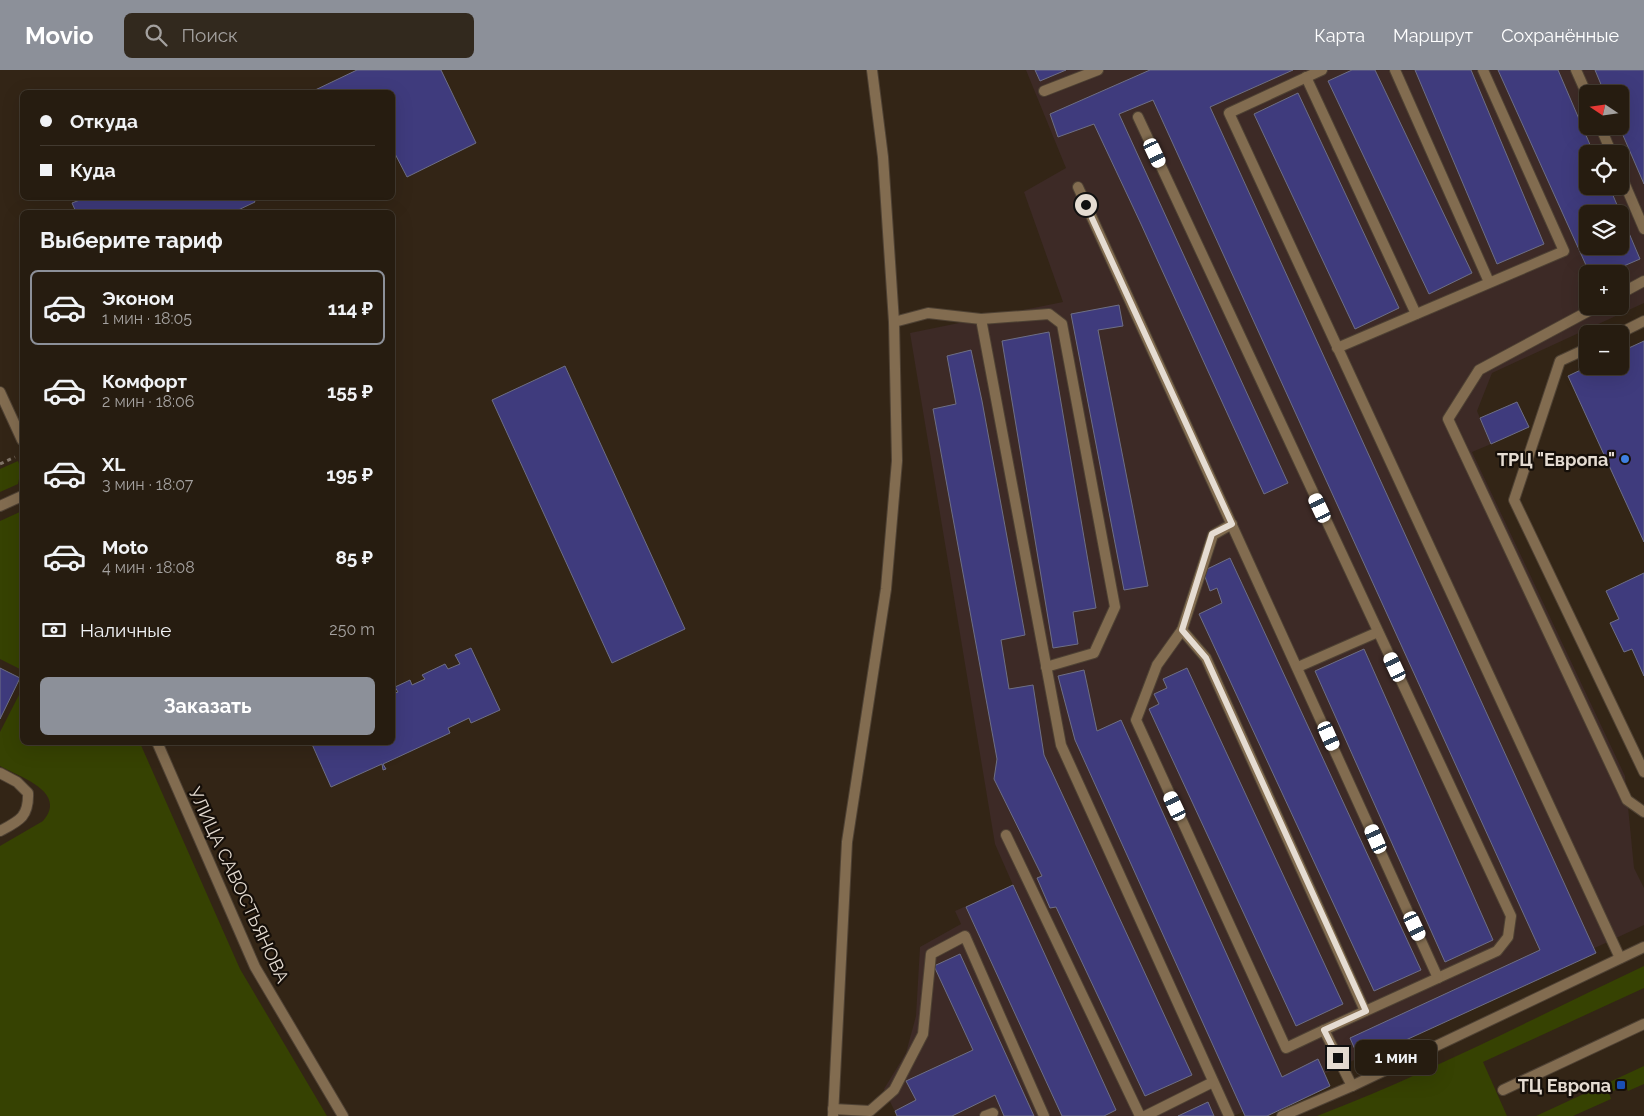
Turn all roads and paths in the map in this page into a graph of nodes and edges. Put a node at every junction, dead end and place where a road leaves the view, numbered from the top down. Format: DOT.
graph roads {
  1 [pos="872,70"];
  2 [pos="1098,70"];
  3 [pos="1322,70"];
  4 [pos="1395,70"];
  5 [pos="1483,70"];
  6 [pos="1576,70"];
  7 [pos="1306,77"];
  8 [pos="1583,85"];
  9 [pos="1044,92"];
  10 [pos="1138,117"];
  11 [pos="1078,187"];
  12 [pos="1629,194"];
  13 [pos="1644,229"];
  14 [pos="1644,281"];
  15 [pos="1489,282"];
  16 [pos="1629,289"];
  17 [pos="1416,314"];
  18 [pos="1581,315"];
  19 [pos="981,319"];
  20 [pos="1644,321"];
  21 [pos="894,322"];
  22 [pos="1629,328"];
  23 [pos="1337,348"];
  24 [pos="1579,352"];
  25 [pos="0,392"];
  26 [pos="20,436"];
  27 [pos="20,455"];
  28 [pos="0,464"];
  29 [pos="20,497"];
  30 [pos="0,506"];
  31 [pos="1232,524"];
  32 [pos="1182,630"];
  33 [pos="1378,632"];
  34 [pos="1298,666"];
  35 [pos="1046,667"];
  36 [pos="158,745"];
  37 [pos="1644,772"];
  38 [pos="0,773"];
  39 [pos="1644,812"];
  40 [pos="2,827"];
  41 [pos="1006,834"];
  42 [pos="1644,947"];
  43 [pos="1620,958"];
  44 [pos="1438,978"];
  45 [pos="1366,1011"];
  46 [pos="1644,1024"];
  47 [pos="1324,1030"];
  48 [pos="1214,1082"];
  49 [pos="1352,1086"];
  50 [pos="1503,1090"];
  51 [pos="833,1112"];
  52 [pos="871,1113"];
  53 [pos="343,1116"];
  54 [pos="1044,1116"];
  55 [pos="1140,1116"];
  56 [pos="1145,1116"];
  57 [pos="1229,1116"];
  58 [pos="1282,1116"];
  1 -- 21 [label="street"];
  2 -- 9 [label="street"];
  3 -- 7 [label="street"];
  4 -- 15 [label="street"];
  5 -- 15 [label="street"];
  6 -- 8 [label="street"];
  7 -- 17 [label="street"];
  7 -- 23 [label="street"];
  10 -- 33 [label="street"];
  11 -- 31 [label="street"];
  12 -- 13 [label="street"];
  14 -- 16 [label="street"];
  15 -- 17 [label="street"];
  17 -- 23 [label="street"];
  18 -- 39 [label="street"];
  19 -- 21 [label="street"];
  19 -- 35 [label="street"];
  19 -- 35 [label="street"];
  20 -- 22 [label="street"];
  21 -- 51 [label="street"];
  23 -- 43 [label="street"];
  24 -- 37 [label="street"];
  25 -- 26 [label="street"];
  27 -- 28 [label="path"];
  29 -- 30 [label="street"];
  31 -- 32 [label="street"];
  31 -- 34 [label="street"];
  32 -- 45 [label="street"];
  32 -- 47 [label="street"];
  33 -- 34 [label="street"];
  33 -- 44 [label="street"];
  34 -- 44 [label="street"];
  35 -- 48 [label="street"];
  36 -- 53 [label="street, УЛИЦА САВОСТЬЯНОВА"];
  38 -- 40 [label="street"];
  41 -- 55 [label="street"];
  42 -- 43 [label="street"];
  43 -- 49 [label="street"];
  44 -- 45 [label="street"];
  45 -- 47 [label="street"];
  46 -- 50 [label="street"];
  47 -- 49 [label="street"];
  48 -- 56 [label="street"];
  48 -- 57 [label="street"];
  49 -- 58 [label="street"];
  51 -- 52 [label="street"];
  52 -- 54 [label="street"];
}
